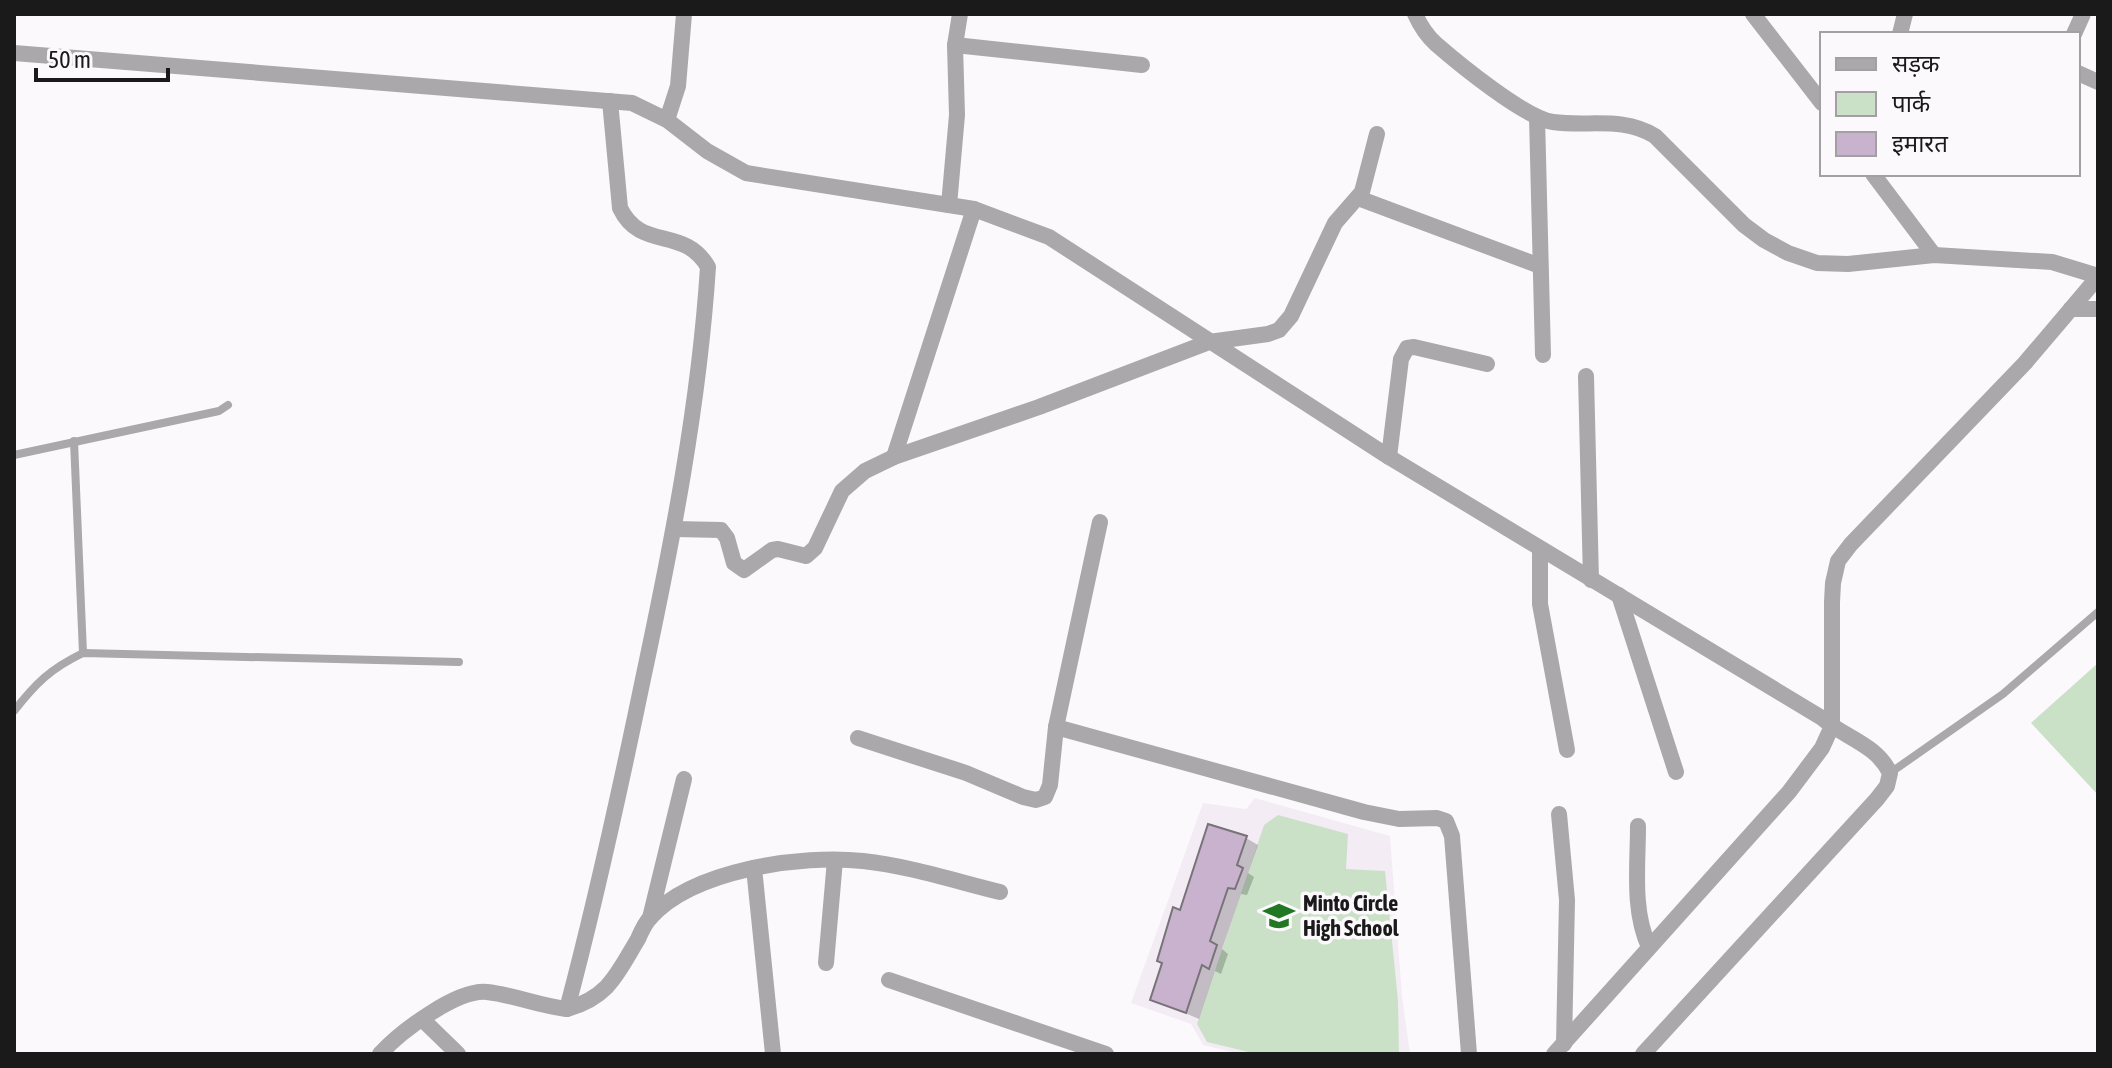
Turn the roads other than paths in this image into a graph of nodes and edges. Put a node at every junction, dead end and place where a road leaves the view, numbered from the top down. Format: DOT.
graph roads {
  1 [pos="684,14"];
  2 [pos="960,14"];
  3 [pos="1415,14"];
  4 [pos="1759,17"];
  5 [pos="955,45"];
  6 [pos="14,53"];
  7 [pos="1142,65"];
  8 [pos="1820,100"];
  9 [pos="610,101"];
  10 [pos="1537,117"];
  11 [pos="667,120"];
  12 [pos="1377,134"];
  13 [pos="1875,176"];
  14 [pos="1358,198"];
  15 [pos="949,205"];
  16 [pos="974,209"];
  17 [pos="1934,255"];
  18 [pos="1540,266"];
  19 [pos="2098,277"];
  20 [pos="2071,309"];
  21 [pos="2098,309"];
  22 [pos="1209,342"];
  23 [pos="1543,355"];
  24 [pos="1487,364"];
  25 [pos="1586,376"];
  26 [pos="228,405"];
  27 [pos="74,441"];
  28 [pos="14,455"];
  29 [pos="894,457"];
  30 [pos="1389,457"];
  31 [pos="1100,522"];
  32 [pos="675,529"];
  33 [pos="1540,550"];
  34 [pos="1591,580"];
  35 [pos="1619,595"];
  36 [pos="2098,612"];
  37 [pos="83,653"];
  38 [pos="459,662"];
  39 [pos="14,711"];
  40 [pos="1832,726"];
  41 [pos="1056,727"];
  42 [pos="858,738"];
  43 [pos="1567,750"];
  44 [pos="1676,772"];
  45 [pos="1890,773"];
  46 [pos="684,779"];
  47 [pos="1559,814"];
  48 [pos="1638,826"];
  49 [pos="835,860"];
  50 [pos="754,868"];
  51 [pos="1000,892"];
  52 [pos="650,918"];
  53 [pos="1649,947"];
  54 [pos="826,963"];
  55 [pos="889,980"];
  56 [pos="567,1009"];
  57 [pos="423,1020"];
  58 [pos="1559,1049"];
  59 [pos="380,1054"];
  60 [pos="458,1054"];
  61 [pos="773,1054"];
  62 [pos="1106,1054"];
  63 [pos="1469,1054"];
  64 [pos="1643,1054"];
  1 -- 11 [label="street"];
  2 -- 5 [label="street"];
  3 -- 10 [label="street"];
  4 -- 8 [label="street"];
  5 -- 7 [label="street"];
  5 -- 15 [label="street"];
  6 -- 9 [label="street"];
  9 -- 11 [label="street"];
  9 -- 32 [label="street"];
  10 -- 17 [label="street"];
  10 -- 18 [label="street"];
  11 -- 15 [label="street"];
  12 -- 14 [label="street"];
  13 -- 17 [label="street"];
  14 -- 18 [label="street"];
  14 -- 22 [label="street"];
  15 -- 16 [label="street"];
  16 -- 22 [label="street"];
  16 -- 29 [label="street"];
  17 -- 19 [label="street"];
  18 -- 23 [label="street"];
  19 -- 20 [label="street"];
  20 -- 21 [label="street"];
  20 -- 40 [label="street"];
  22 -- 29 [label="street"];
  22 -- 30 [label="street"];
  24 -- 30 [label="street"];
  25 -- 34 [label="street"];
  26 -- 27 [label="lane"];
  27 -- 28 [label="lane"];
  27 -- 37 [label="lane"];
  29 -- 32 [label="street"];
  30 -- 33 [label="street"];
  31 -- 41 [label="street"];
  32 -- 56 [label="street"];
  33 -- 34 [label="street"];
  33 -- 43 [label="street"];
  34 -- 35 [label="street"];
  35 -- 40 [label="street"];
  35 -- 44 [label="street"];
  36 -- 45 [label="lane"];
  37 -- 38 [label="lane"];
  37 -- 39 [label="lane"];
  40 -- 45 [label="street"];
  40 -- 53 [label="street"];
  41 -- 42 [label="street"];
  41 -- 63 [label="street"];
  45 -- 64 [label="street"];
  46 -- 52 [label="street"];
  47 -- 58 [label="street"];
  48 -- 53 [label="street"];
  49 -- 50 [label="street"];
  49 -- 51 [label="street"];
  49 -- 54 [label="street"];
  50 -- 52 [label="street"];
  50 -- 61 [label="street"];
  52 -- 56 [label="street"];
  53 -- 58 [label="street"];
  55 -- 62 [label="street"];
  56 -- 57 [label="street"];
  57 -- 59 [label="street"];
  57 -- 60 [label="street"];
}
